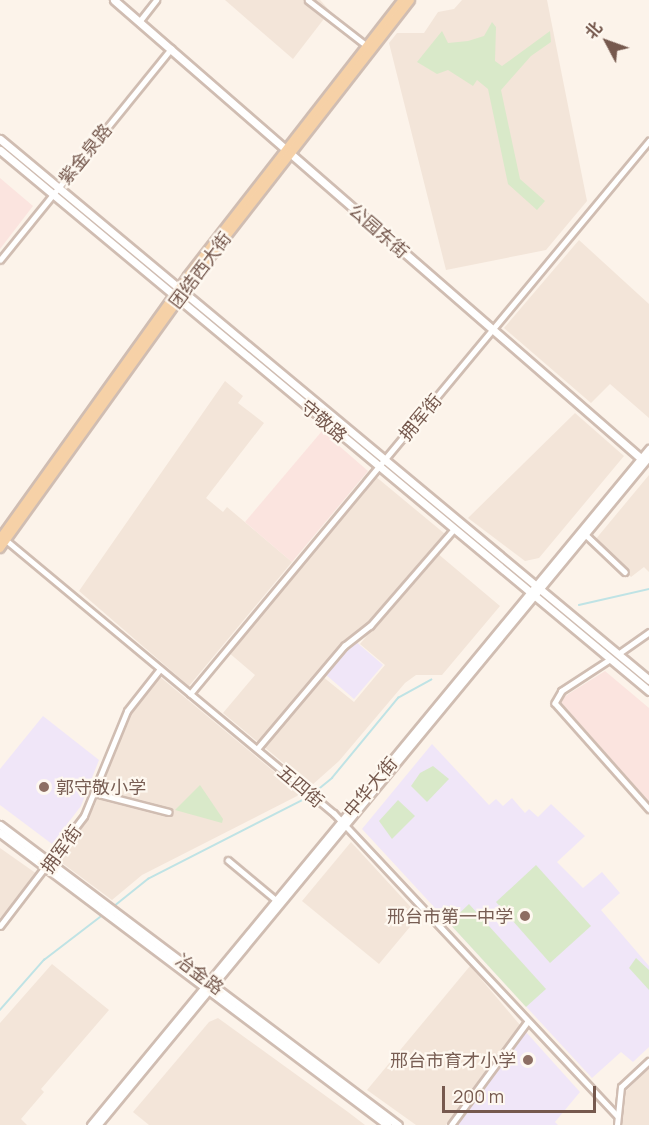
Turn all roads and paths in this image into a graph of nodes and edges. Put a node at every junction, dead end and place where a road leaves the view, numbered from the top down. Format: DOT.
graph roads {
  1 [pos="114,0"];
  2 [pos="156,0"];
  3 [pos="309,0"];
  4 [pos="403,0"];
  5 [pos="410,0"];
  6 [pos="139,22"];
  7 [pos="367,46"];
  8 [pos="171,49"];
  9 [pos="0,139"];
  10 [pos="649,141"];
  11 [pos="0,150"];
  12 [pos="289,152"];
  13 [pos="55,190"];
  14 [pos="0,260"];
  15 [pos="178,294"];
  16 [pos="493,330"];
  17 [pos="649,449"];
  18 [pos="645,459"];
  19 [pos="382,463"];
  20 [pos="454,529"];
  21 [pos="585,534"];
  22 [pos="3,539"];
  23 [pos="0,548"];
  24 [pos="625,572"];
  25 [pos="535,591"];
  26 [pos="649,632"];
  27 [pos="618,654"];
  28 [pos="611,659"];
  29 [pos="160,669"];
  30 [pos="649,680"];
  31 [pos="649,691"];
  32 [pos="190,694"];
  33 [pos="256,749"];
  34 [pos="95,793"];
  35 [pos="649,809"];
  36 [pos="169,812"];
  37 [pos="343,822"];
  38 [pos="0,825"];
  39 [pos="0,833"];
  40 [pos="228,860"];
  41 [pos="50,866"];
  42 [pos="276,900"];
  43 [pos="0,927"];
  44 [pos="209,985"];
  45 [pos="528,1021"];
  46 [pos="649,1061"];
  47 [pos="617,1115"];
  48 [pos="91,1125"];
  49 [pos="97,1125"];
  50 [pos="387,1125"];
  51 [pos="398,1125"];
  52 [pos="451,1125"];
  53 [pos="617,1125"];
  1 -- 6 [label="street, 公园东街"];
  2 -- 6 [label="street"];
  3 -- 7 [label="street"];
  4 -- 7 [label="main road, 团结西大街"];
  5 -- 12 [label="main road, 团结西大街"];
  6 -- 8 [label="street, 公园东街"];
  7 -- 12 [label="main road, 团结西大街"];
  8 -- 12 [label="street, 公园东街"];
  8 -- 13 [label="street, 紫金泉路"];
  9 -- 13 [label="street, 守敬路"];
  10 -- 16 [label="street, 拥军街"];
  11 -- 13 [label="street, 守敬路"];
  12 -- 15 [label="main road, 团结西大街"];
  12 -- 16 [label="street, 公园东街"];
  13 -- 14 [label="street, 紫金泉路"];
  13 -- 15 [label="street, 守敬路"];
  15 -- 19 [label="street, 守敬路"];
  15 -- 22 [label="main road, 团结西大街"];
  16 -- 18 [label="street, 公园东街"];
  16 -- 19 [label="street, 拥军街"];
  17 -- 18 [label="street, 中华大街"];
  18 -- 21 [label="street, 中华大街"];
  18 -- 25 [label="street, 中华大街"];
  19 -- 20 [label="street, 守敬路"];
  19 -- 25 [label="street, 守敬路"];
  19 -- 32 [label="street, 拥军街"];
  20 -- 25 [label="street, 守敬路"];
  20 -- 33 [label="street"];
  21 -- 24 [label="street"];
  21 -- 25 [label="street, 中华大街"];
  22 -- 23 [label="main road, 团结西大街"];
  22 -- 29 [label="street, 五四街"];
  25 -- 27 [label="street, 守敬路"];
  25 -- 28 [label="street, 守敬路"];
  25 -- 37 [label="street, 中华大街"];
  26 -- 27 [label="street"];
  27 -- 30 [label="street, 守敬路"];
  28 -- 31 [label="street, 守敬路"];
  28 -- 35 [label="street"];
  29 -- 32 [label="street, 五四街"];
  29 -- 34 [label="street, 拥军街"];
  32 -- 33 [label="street, 五四街"];
  33 -- 37 [label="street, 五四街"];
  34 -- 36 [label="street"];
  34 -- 41 [label="street, 拥军街"];
  37 -- 42 [label="street, 中华大街"];
  37 -- 44 [label="street, 中华大街"];
  37 -- 45 [label="street, 五四街"];
  38 -- 41 [label="street, 冶金路"];
  39 -- 41 [label="street, 冶金路"];
  40 -- 42 [label="street"];
  41 -- 43 [label="street, 拥军街"];
  41 -- 44 [label="street, 冶金路"];
  42 -- 44 [label="street, 中华大街"];
  44 -- 48 [label="street, 中华大街"];
  44 -- 49 [label="street, 中华大街"];
  44 -- 50 [label="street, 冶金路"];
  44 -- 51 [label="street, 冶金路"];
  45 -- 47 [label="street, 五四街"];
  45 -- 52 [label="street"];
  46 -- 47 [label="street"];
  47 -- 53 [label="street"];
}
